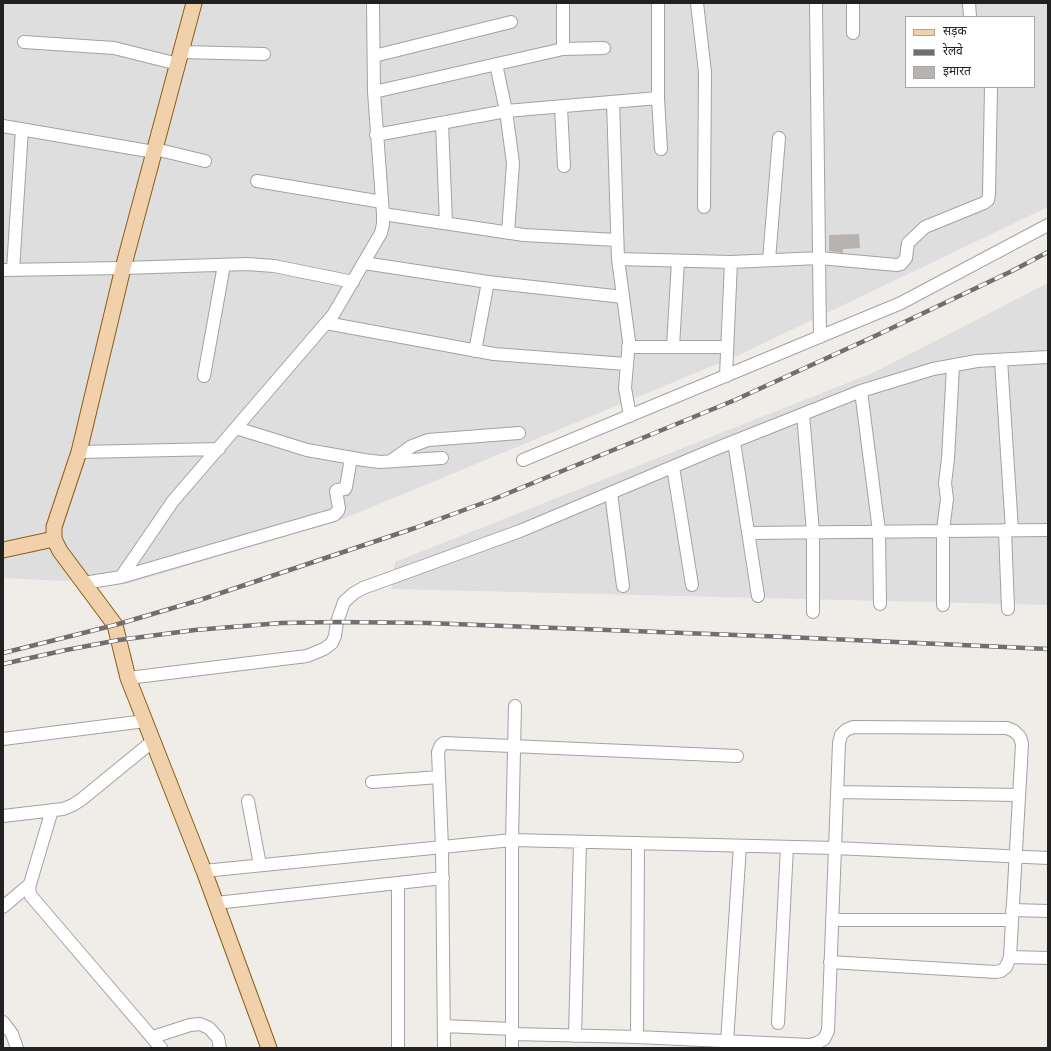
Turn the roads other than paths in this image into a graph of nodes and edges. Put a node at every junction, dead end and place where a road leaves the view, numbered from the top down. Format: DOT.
graph roads {
  1 [pos="194,3"];
  2 [pos="373,3"];
  3 [pos="563,3"];
  4 [pos="697,3"];
  5 [pos="816,3"];
  6 [pos="853,3"];
  7 [pos="969,3"];
  8 [pos="658,5"];
  9 [pos="970,16"];
  10 [pos="511,22"];
  11 [pos="853,33"];
  12 [pos="24,42"];
  13 [pos="604,48"];
  14 [pos="563,49"];
  15 [pos="264,54"];
  16 [pos="374,56"];
  17 [pos="179,58"];
  18 [pos="496,64"];
  19 [pos="991,88"];
  20 [pos="374,92"];
  21 [pos="658,98"];
  22 [pos="612,102"];
  23 [pos="561,107"];
  24 [pos="506,111"];
  25 [pos="442,123"];
  26 [pos="3,126"];
  27 [pos="22,130"];
  28 [pos="376,135"];
  29 [pos="779,138"];
  30 [pos="661,149"];
  31 [pos="155,150"];
  32 [pos="205,161"];
  33 [pos="564,166"];
  34 [pos="257,181"];
  35 [pos="704,207"];
  36 [pos="383,208"];
  37 [pos="446,223"];
  38 [pos="1048,225"];
  39 [pos="508,233"];
  40 [pos="618,240"];
  41 [pos="819,258"];
  42 [pos="618,259"];
  43 [pos="769,260"];
  44 [pos="678,261"];
  45 [pos="731,262"];
  46 [pos="364,263"];
  47 [pos="224,265"];
  48 [pos="123,268"];
  49 [pos="8,270"];
  50 [pos="353,282"];
  51 [pos="488,282"];
  52 [pos="623,297"];
  53 [pos="326,323"];
  54 [pos="820,337"];
  55 [pos="628,347"];
  56 [pos="673,347"];
  57 [pos="726,347"];
  58 [pos="475,351"];
  59 [pos="1048,357"];
  60 [pos="1001,360"];
  61 [pos="626,364"];
  62 [pos="953,366"];
  63 [pos="204,376"];
  64 [pos="726,376"];
  65 [pos="861,392"];
  66 [pos="802,414"];
  67 [pos="630,416"];
  68 [pos="236,428"];
  69 [pos="518,433"];
  70 [pos="734,442"];
  71 [pos="219,449"];
  72 [pos="79,452"];
  73 [pos="351,458"];
  74 [pos="442,458"];
  75 [pos="523,460"];
  76 [pos="391,461"];
  77 [pos="673,467"];
  78 [pos="611,493"];
  79 [pos="943,530"];
  80 [pos="1009,530"];
  81 [pos="1048,530"];
  82 [pos="878,531"];
  83 [pos="813,532"];
  84 [pos="748,533"];
  85 [pos="54,539"];
  86 [pos="3,542"];
  87 [pos="10,548"];
  88 [pos="121,577"];
  89 [pos="84,583"];
  90 [pos="692,585"];
  91 [pos="623,586"];
  92 [pos="758,596"];
  93 [pos="880,604"];
  94 [pos="943,605"];
  95 [pos="1008,609"];
  96 [pos="813,612"];
  97 [pos="128,678"];
  98 [pos="515,706"];
  99 [pos="145,721"];
  100 [pos="3,738"];
  101 [pos="153,741"];
  102 [pos="514,747"];
  103 [pos="737,756"];
  104 [pos="439,777"];
  105 [pos="372,782"];
  106 [pos="837,792"];
  107 [pos="1019,796"];
  108 [pos="248,801"];
  109 [pos="52,810"];
  110 [pos="3,816"];
  111 [pos="512,840"];
  112 [pos="580,842"];
  113 [pos="638,843"];
  114 [pos="740,846"];
  115 [pos="442,847"];
  116 [pos="787,847"];
  117 [pos="835,848"];
  118 [pos="1015,857"];
  119 [pos="1048,858"];
  120 [pos="260,865"];
  121 [pos="204,871"];
  122 [pos="443,878"];
  123 [pos="398,883"];
  124 [pos="30,884"];
  125 [pos="216,903"];
  126 [pos="3,908"];
  127 [pos="1048,912"];
  128 [pos="1012,915"];
  129 [pos="832,920"];
  130 [pos="1010,956"];
  131 [pos="1048,958"];
  132 [pos="830,962"];
  133 [pos="3,1022"];
  134 [pos="778,1023"];
  135 [pos="444,1026"];
  136 [pos="512,1032"];
  137 [pos="575,1036"];
  138 [pos="638,1037"];
  139 [pos="727,1042"];
  140 [pos="156,1044"];
  141 [pos="17,1048"];
  142 [pos="220,1048"];
  143 [pos="269,1048"];
  144 [pos="398,1048"];
  145 [pos="444,1048"];
  146 [pos="512,1048"];
  1 -- 17 [label="main road"];
  2 -- 16 [label="street"];
  3 -- 14 [label="street"];
  4 -- 35 [label="street"];
  5 -- 41 [label="street"];
  6 -- 11 [label="street"];
  7 -- 9 [label="street"];
  8 -- 21 [label="street"];
  10 -- 16 [label="street"];
  12 -- 17 [label="street"];
  13 -- 14 [label="street"];
  14 -- 18 [label="street"];
  15 -- 17 [label="street"];
  16 -- 20 [label="street"];
  17 -- 31 [label="main road"];
  18 -- 20 [label="street"];
  18 -- 24 [label="street"];
  19 -- 41 [label="street"];
  20 -- 28 [label="street"];
  21 -- 22 [label="street"];
  21 -- 30 [label="street"];
  22 -- 23 [label="street"];
  22 -- 40 [label="street"];
  23 -- 24 [label="street"];
  23 -- 33 [label="street"];
  24 -- 25 [label="street"];
  24 -- 39 [label="street"];
  25 -- 28 [label="street"];
  25 -- 37 [label="street"];
  26 -- 27 [label="street"];
  27 -- 31 [label="street"];
  27 -- 49 [label="street"];
  28 -- 36 [label="street"];
  29 -- 43 [label="street"];
  31 -- 32 [label="street"];
  31 -- 48 [label="main road"];
  34 -- 36 [label="street"];
  36 -- 37 [label="street"];
  36 -- 46 [label="street"];
  37 -- 39 [label="street"];
  38 -- 54 [label="street"];
  39 -- 40 [label="street"];
  40 -- 42 [label="street"];
  41 -- 43 [label="street"];
  41 -- 54 [label="street"];
  42 -- 44 [label="street"];
  42 -- 52 [label="street"];
  43 -- 45 [label="street"];
  44 -- 45 [label="street"];
  44 -- 56 [label="street"];
  45 -- 57 [label="street"];
  46 -- 50 [label="street"];
  46 -- 51 [label="street"];
  47 -- 48 [label="street"];
  47 -- 50 [label="street"];
  47 -- 63 [label="street"];
  48 -- 49 [label="street"];
  48 -- 72 [label="main road"];
  50 -- 53 [label="street"];
  51 -- 52 [label="street"];
  51 -- 58 [label="street"];
  52 -- 55 [label="street"];
  53 -- 58 [label="street"];
  53 -- 68 [label="street"];
  54 -- 64 [label="street"];
  55 -- 56 [label="street"];
  55 -- 61 [label="street"];
  56 -- 57 [label="street"];
  57 -- 64 [label="street"];
  58 -- 61 [label="street"];
  59 -- 60 [label="street"];
  60 -- 62 [label="street"];
  60 -- 80 [label="street"];
  61 -- 67 [label="street"];
  62 -- 65 [label="street"];
  62 -- 79 [label="street"];
  64 -- 67 [label="street"];
  65 -- 66 [label="street"];
  65 -- 82 [label="street"];
  66 -- 70 [label="street"];
  66 -- 83 [label="street"];
  67 -- 75 [label="street"];
  68 -- 71 [label="street"];
  68 -- 73 [label="street"];
  69 -- 76 [label="street"];
  70 -- 77 [label="street"];
  70 -- 84 [label="street"];
  71 -- 72 [label="street"];
  71 -- 88 [label="street"];
  72 -- 85 [label="main road"];
  73 -- 76 [label="street"];
  73 -- 88 [label="street"];
  74 -- 76 [label="street"];
  77 -- 78 [label="street"];
  77 -- 90 [label="street"];
  78 -- 91 [label="street"];
  78 -- 97 [label="street"];
  79 -- 80 [label="street"];
  79 -- 82 [label="street"];
  79 -- 94 [label="street"];
  80 -- 81 [label="street"];
  80 -- 95 [label="street"];
  82 -- 83 [label="street"];
  82 -- 93 [label="street"];
  83 -- 84 [label="street"];
  83 -- 96 [label="street"];
  84 -- 92 [label="street"];
  85 -- 87 [label="main road"];
  85 -- 89 [label="main road"];
  86 -- 87 [label="street"];
  88 -- 89 [label="street"];
  89 -- 97 [label="main road"];
  97 -- 99 [label="main road"];
  98 -- 102 [label="street"];
  99 -- 100 [label="street"];
  99 -- 101 [label="main road"];
  101 -- 109 [label="street"];
  101 -- 121 [label="main road"];
  102 -- 103 [label="street"];
  102 -- 104 [label="street"];
  102 -- 111 [label="street"];
  104 -- 105 [label="street"];
  104 -- 115 [label="street"];
  106 -- 107 [label="street"];
  106 -- 107 [label="street"];
  106 -- 117 [label="street"];
  107 -- 118 [label="street"];
  108 -- 120 [label="street"];
  109 -- 110 [label="street"];
  109 -- 124 [label="street"];
  111 -- 112 [label="street"];
  111 -- 115 [label="street"];
  111 -- 136 [label="street"];
  112 -- 113 [label="street"];
  112 -- 137 [label="street"];
  113 -- 114 [label="street"];
  113 -- 138 [label="street"];
  114 -- 116 [label="street"];
  114 -- 139 [label="street"];
  115 -- 120 [label="street"];
  115 -- 122 [label="street"];
  116 -- 117 [label="street"];
  116 -- 134 [label="street"];
  117 -- 118 [label="street"];
  117 -- 129 [label="street"];
  118 -- 119 [label="street"];
  118 -- 128 [label="street"];
  120 -- 121 [label="street"];
  121 -- 125 [label="main road"];
  122 -- 123 [label="street"];
  122 -- 135 [label="street"];
  123 -- 125 [label="street"];
  123 -- 144 [label="street"];
  124 -- 126 [label="street"];
  124 -- 140 [label="street"];
  125 -- 143 [label="main road"];
  127 -- 128 [label="street"];
  128 -- 129 [label="street"];
  128 -- 130 [label="street"];
  129 -- 132 [label="street"];
  130 -- 131 [label="street"];
  130 -- 132 [label="street"];
  132 -- 139 [label="street"];
  133 -- 141 [label="street"];
  135 -- 136 [label="street"];
  135 -- 145 [label="street"];
  136 -- 137 [label="street"];
  136 -- 146 [label="street"];
  137 -- 138 [label="street"];
  138 -- 139 [label="street"];
  140 -- 142 [label="street"];
}
